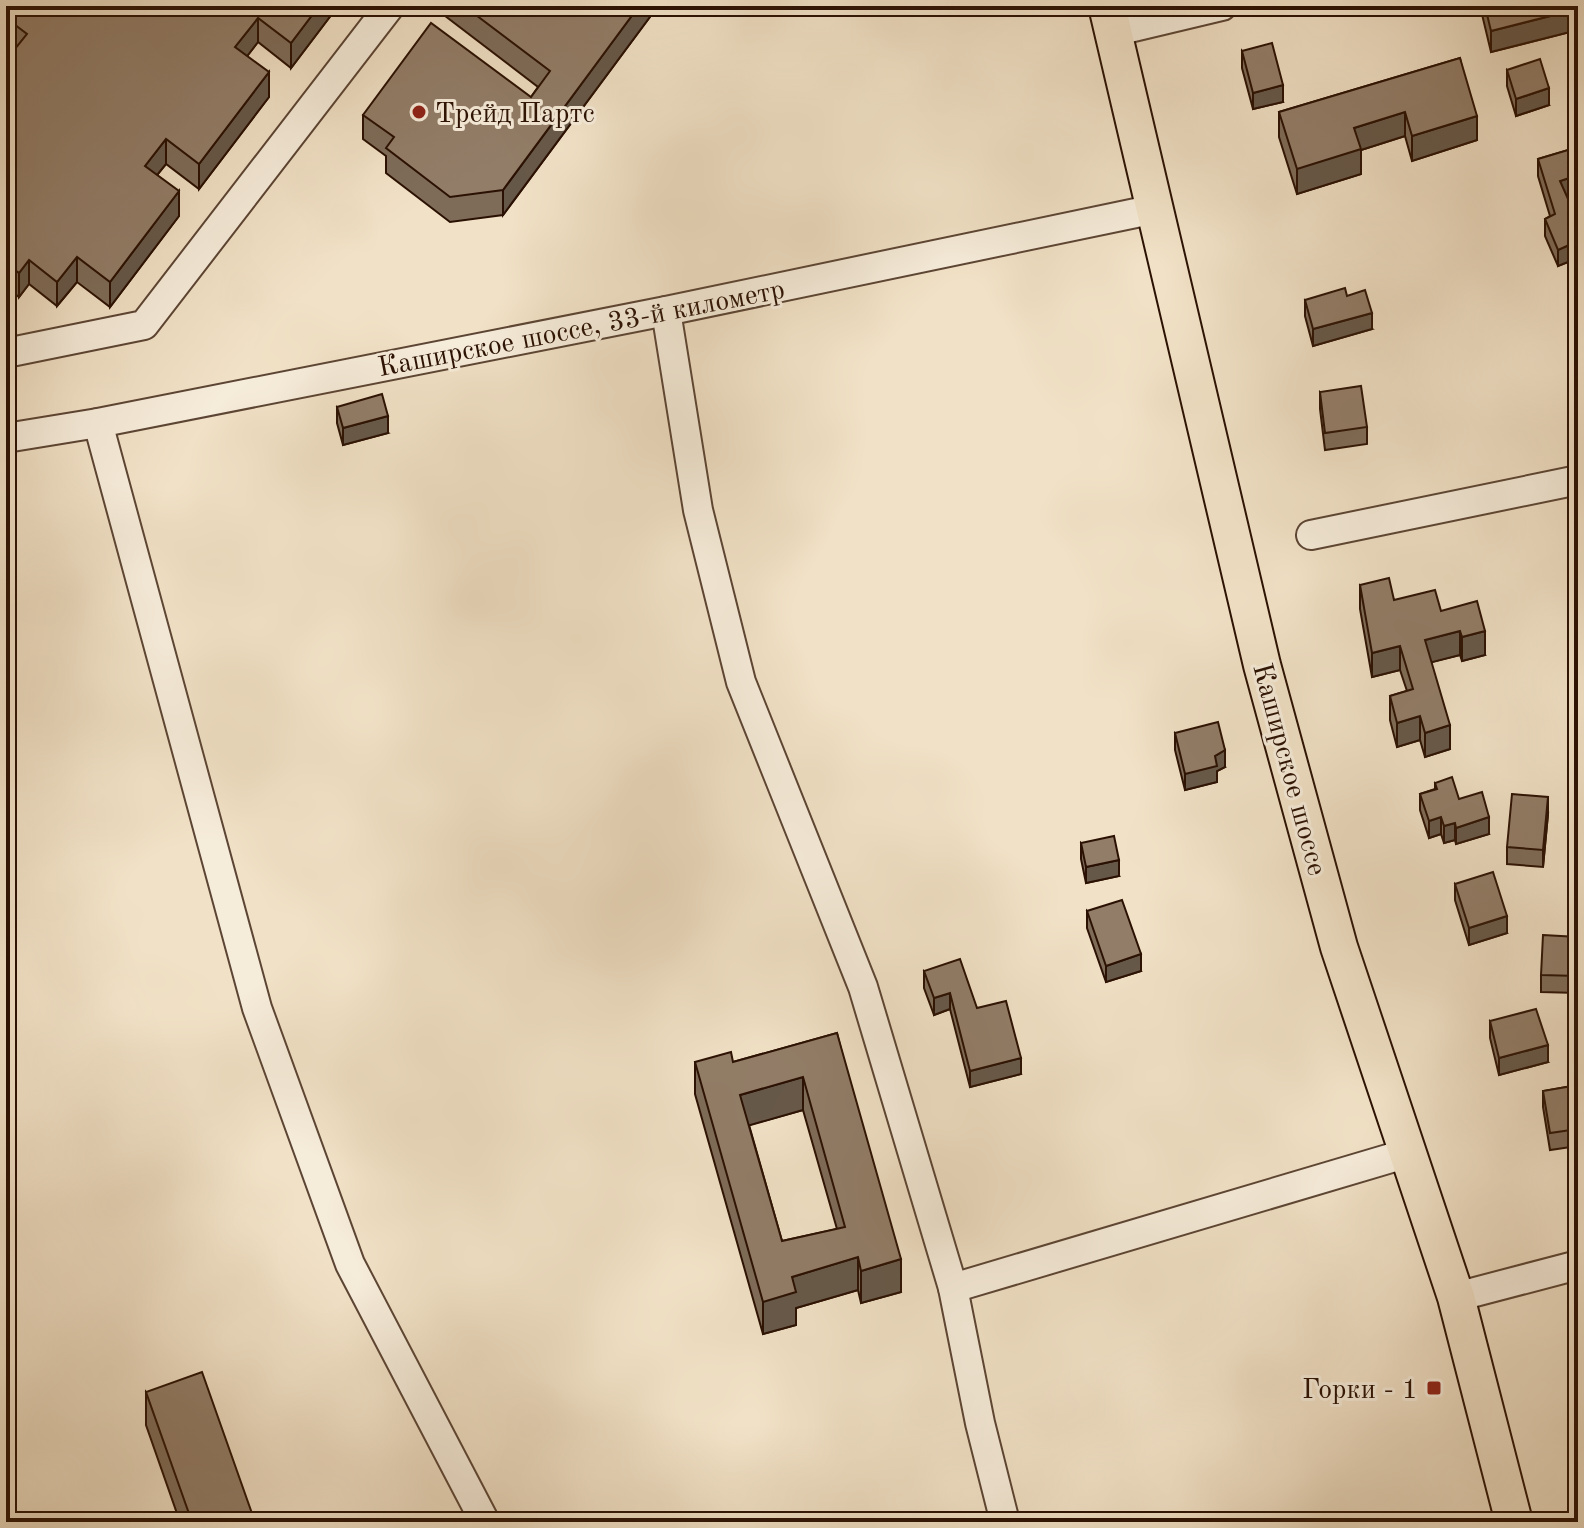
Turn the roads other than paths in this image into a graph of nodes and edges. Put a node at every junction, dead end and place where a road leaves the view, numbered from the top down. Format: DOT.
graph roads {
  1 [pos="390,6"];
  2 [pos="1222,6"];
  3 [pos="1110,19"];
  4 [pos="1155,209"];
  5 [pos="666,311"];
  6 [pos="6,353"];
  7 [pos="98,423"];
  8 [pos="6,438"];
  9 [pos="1578,480"];
  10 [pos="1311,535"];
  11 [pos="1408,1153"];
  12 [pos="1578,1265"];
  13 [pos="953,1288"];
  14 [pos="1456,1297"];
  15 [pos="485,1522"];
  16 [pos="1005,1522"];
  17 [pos="1514,1522"];
  1 -- 6 [label="street"];
  2 -- 3 [label="street"];
  3 -- 4 [label="main road, Каширское шоссе"];
  4 -- 5 [label="street, Каширское шоссе, 33-й километр"];
  4 -- 11 [label="main road, Каширское шоссе"];
  5 -- 7 [label="street, Каширское шоссе, 33-й километр"];
  5 -- 13 [label="street"];
  7 -- 8 [label="street, Каширское шоссе, 33-й километр"];
  7 -- 15 [label="street"];
  9 -- 10 [label="street"];
  11 -- 13 [label="street"];
  11 -- 14 [label="main road, Каширское шоссе"];
  12 -- 14 [label="street"];
  13 -- 16 [label="street"];
  14 -- 17 [label="main road, Каширское шоссе"];
}
